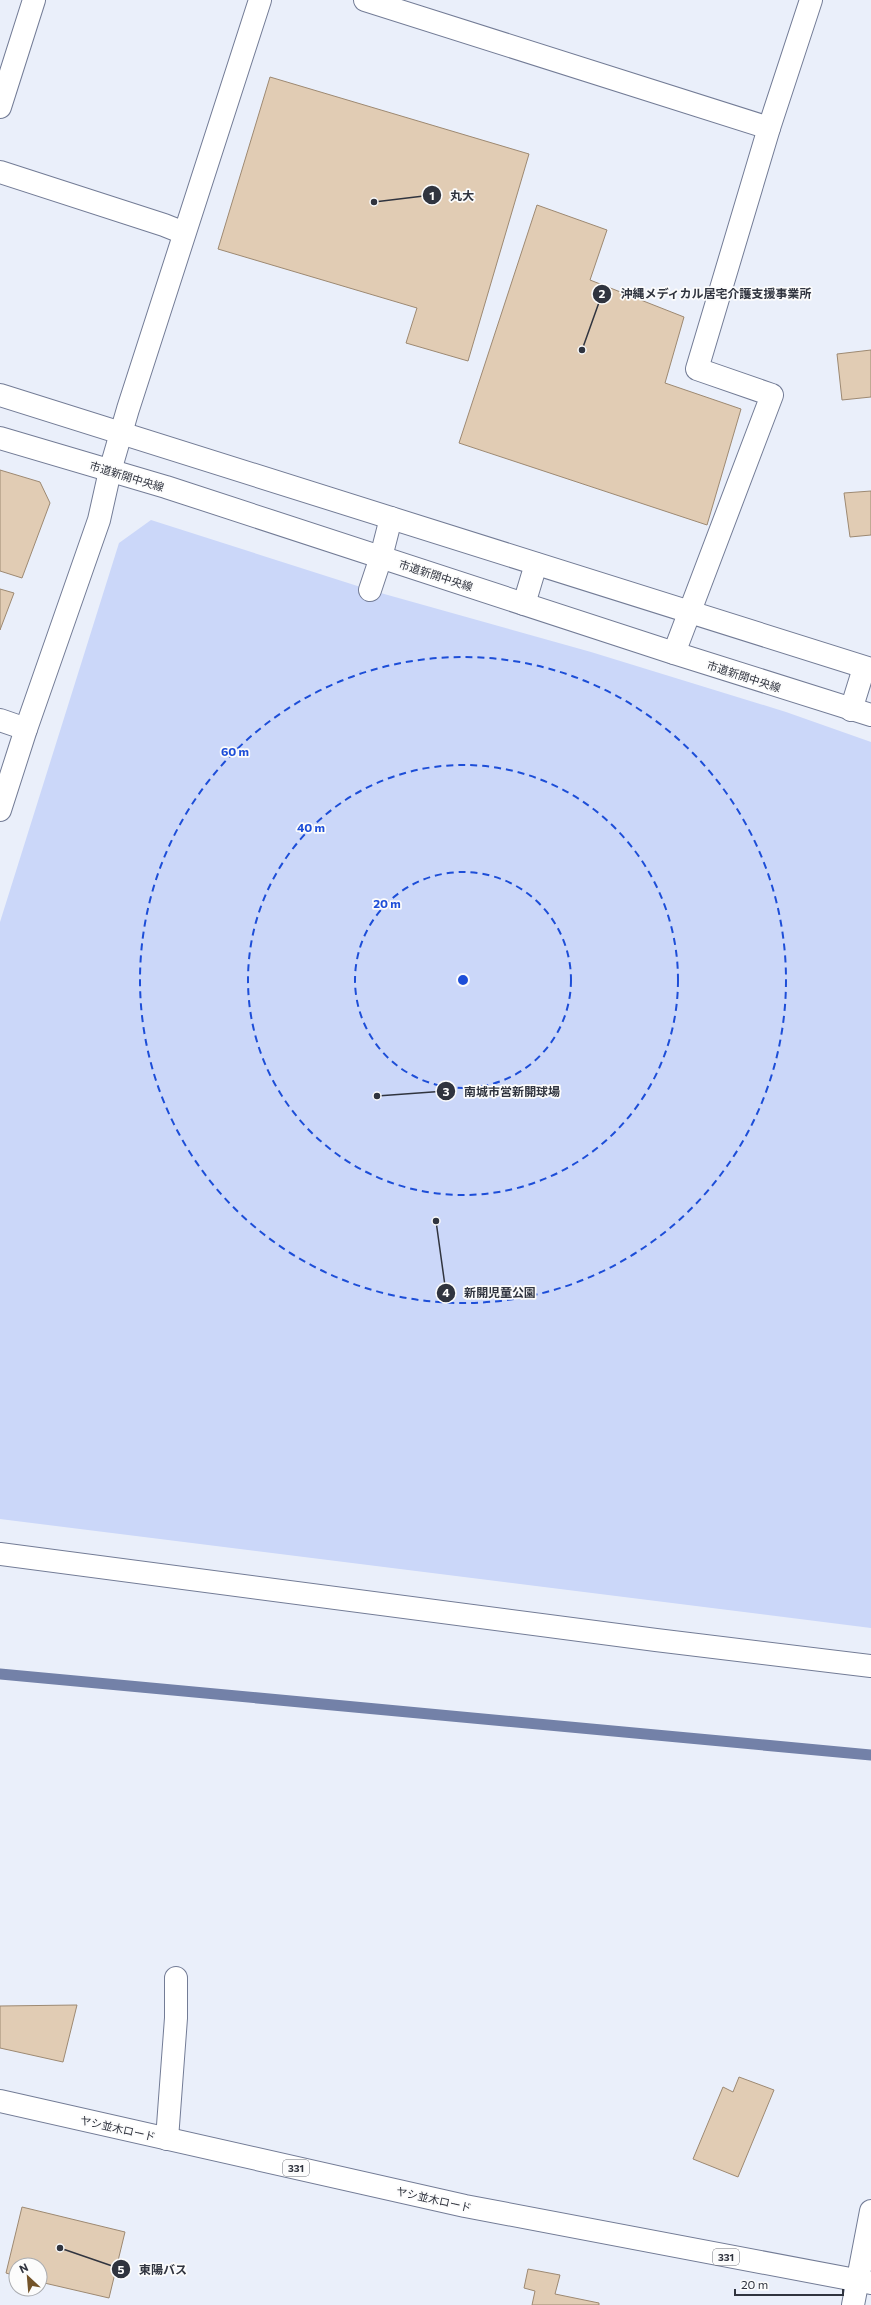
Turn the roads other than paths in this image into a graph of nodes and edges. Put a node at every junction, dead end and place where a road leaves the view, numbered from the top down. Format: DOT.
graph roads {
  1 [pos="34,0"];
  2 [pos="260,0"];
  3 [pos="365,0"];
  4 [pos="811,0"];
  5 [pos="0,108"];
  6 [pos="769,128"];
  7 [pos="0,172"];
  8 [pos="184,233"];
  9 [pos="0,395"];
  10 [pos="121,432"];
  11 [pos="0,438"];
  12 [pos="110,471"];
  13 [pos="391,518"];
  14 [pos="382,557"];
  15 [pos="536,564"];
  16 [pos="370,590"];
  17 [pos="524,604"];
  18 [pos="690,613"];
  19 [pos="674,653"];
  20 [pos="868,669"];
  21 [pos="861,713"];
  22 [pos="0,720"];
  23 [pos="26,729"];
  24 [pos="0,810"];
  25 [pos="0,1554"];
  26 [pos="871,1666"];
  27 [pos="176,1978"];
  28 [pos="0,2101"];
  29 [pos="167,2139"];
  30 [pos="871,2211"];
  31 [pos="865,2282"];
  32 [pos="853,2305"];
  1 -- 5 [label="main road"];
  2 -- 8 [label="main road"];
  3 -- 6 [label="main road"];
  4 -- 6 [label="main road"];
  6 -- 18 [label="main road"];
  7 -- 8 [label="main road"];
  8 -- 10 [label="main road"];
  9 -- 10 [label="main road"];
  10 -- 12 [label="main road"];
  10 -- 13 [label="main road"];
  11 -- 12 [label="main road, 市道新開中央線"];
  12 -- 14 [label="main road, 市道新開中央線"];
  12 -- 23 [label="main road"];
  13 -- 14 [label="main road"];
  13 -- 15 [label="main road"];
  14 -- 16 [label="main road"];
  14 -- 17 [label="main road, 市道新開中央線"];
  15 -- 17 [label="main road"];
  15 -- 18 [label="main road"];
  17 -- 19 [label="main road, 市道新開中央線"];
  18 -- 19 [label="main road"];
  18 -- 20 [label="main road"];
  19 -- 21 [label="main road, 市道新開中央線"];
  20 -- 21 [label="main road"];
  22 -- 23 [label="main road"];
  23 -- 24 [label="main road"];
  25 -- 26 [label="main road"];
  27 -- 29 [label="main road"];
  28 -- 29 [label="main road, ヤシ並木ロード / 331"];
  29 -- 31 [label="main road, ヤシ並木ロード / 331"];
  30 -- 31 [label="main road"];
  31 -- 32 [label="main road"];
}
